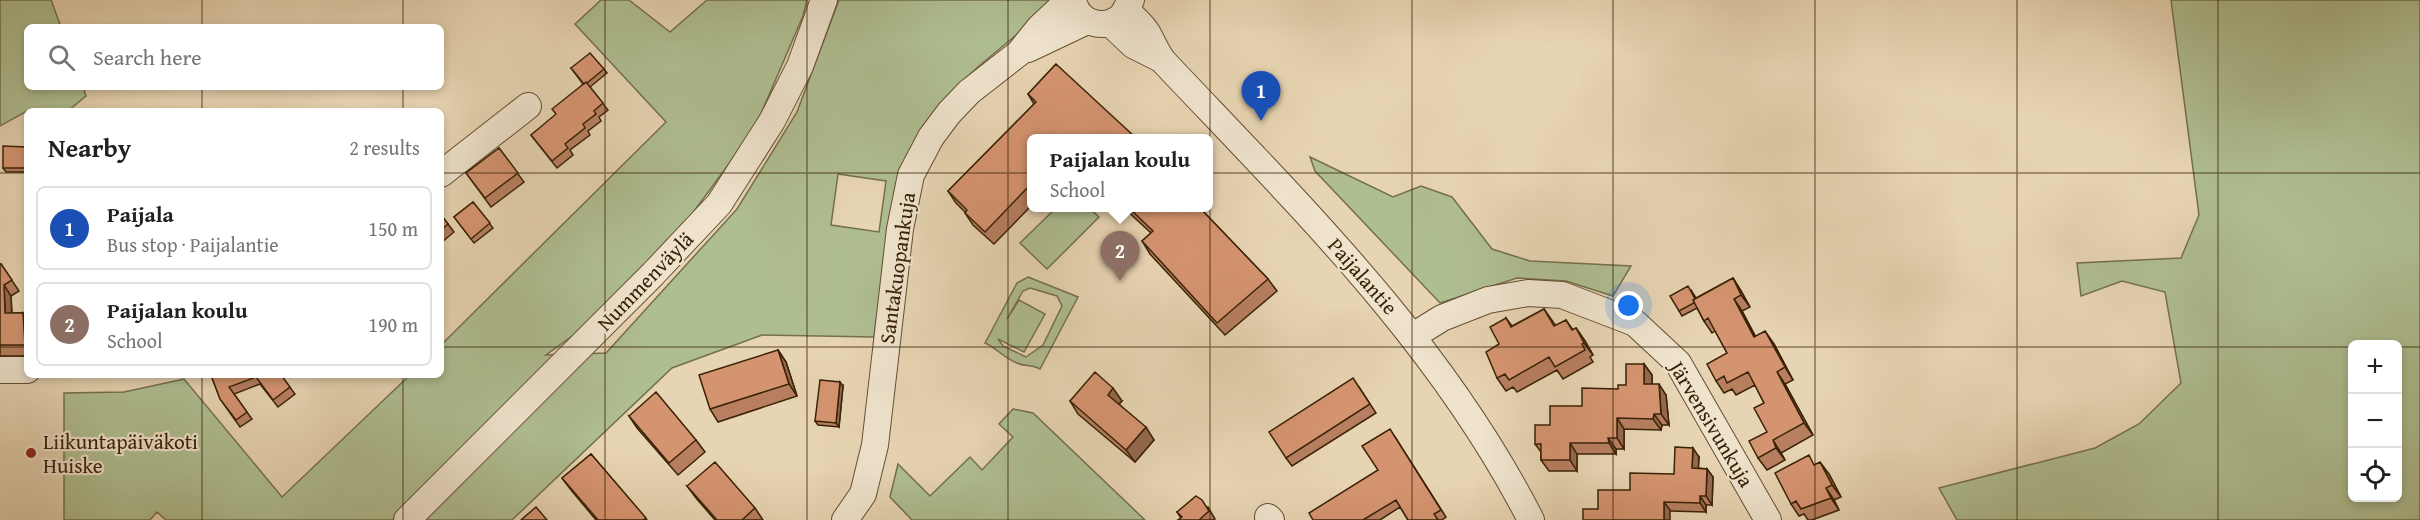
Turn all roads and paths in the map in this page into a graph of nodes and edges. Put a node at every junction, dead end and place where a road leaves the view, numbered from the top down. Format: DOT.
graph roads {
  1 [pos="824,0"];
  2 [pos="1069,0"];
  3 [pos="1106,11"];
  4 [pos="1019,53"];
  5 [pos="528,106"];
  6 [pos="444,172"];
  7 [pos="1413,336"];
  8 [pos="24,369"];
  9 [pos="0,370"];
  10 [pos="407,520"];
  11 [pos="845,520"];
  12 [pos="1531,520"];
  13 [pos="1768,520"];
  1 -- 10 [label="street, Nummenväylä"];
  2 -- 4 [label="street, Santakuopankuja"];
  3 -- 4 [label="street, Santakuopankuja"];
  3 -- 7 [label="street, Paijalantie"];
  4 -- 11 [label="street, Santakuopankuja"];
  5 -- 6 [label="street"];
  7 -- 12 [label="street, Paijalantie"];
  7 -- 13 [label="street, Järvensivunkuja"];
  8 -- 9 [label="street"];
}
